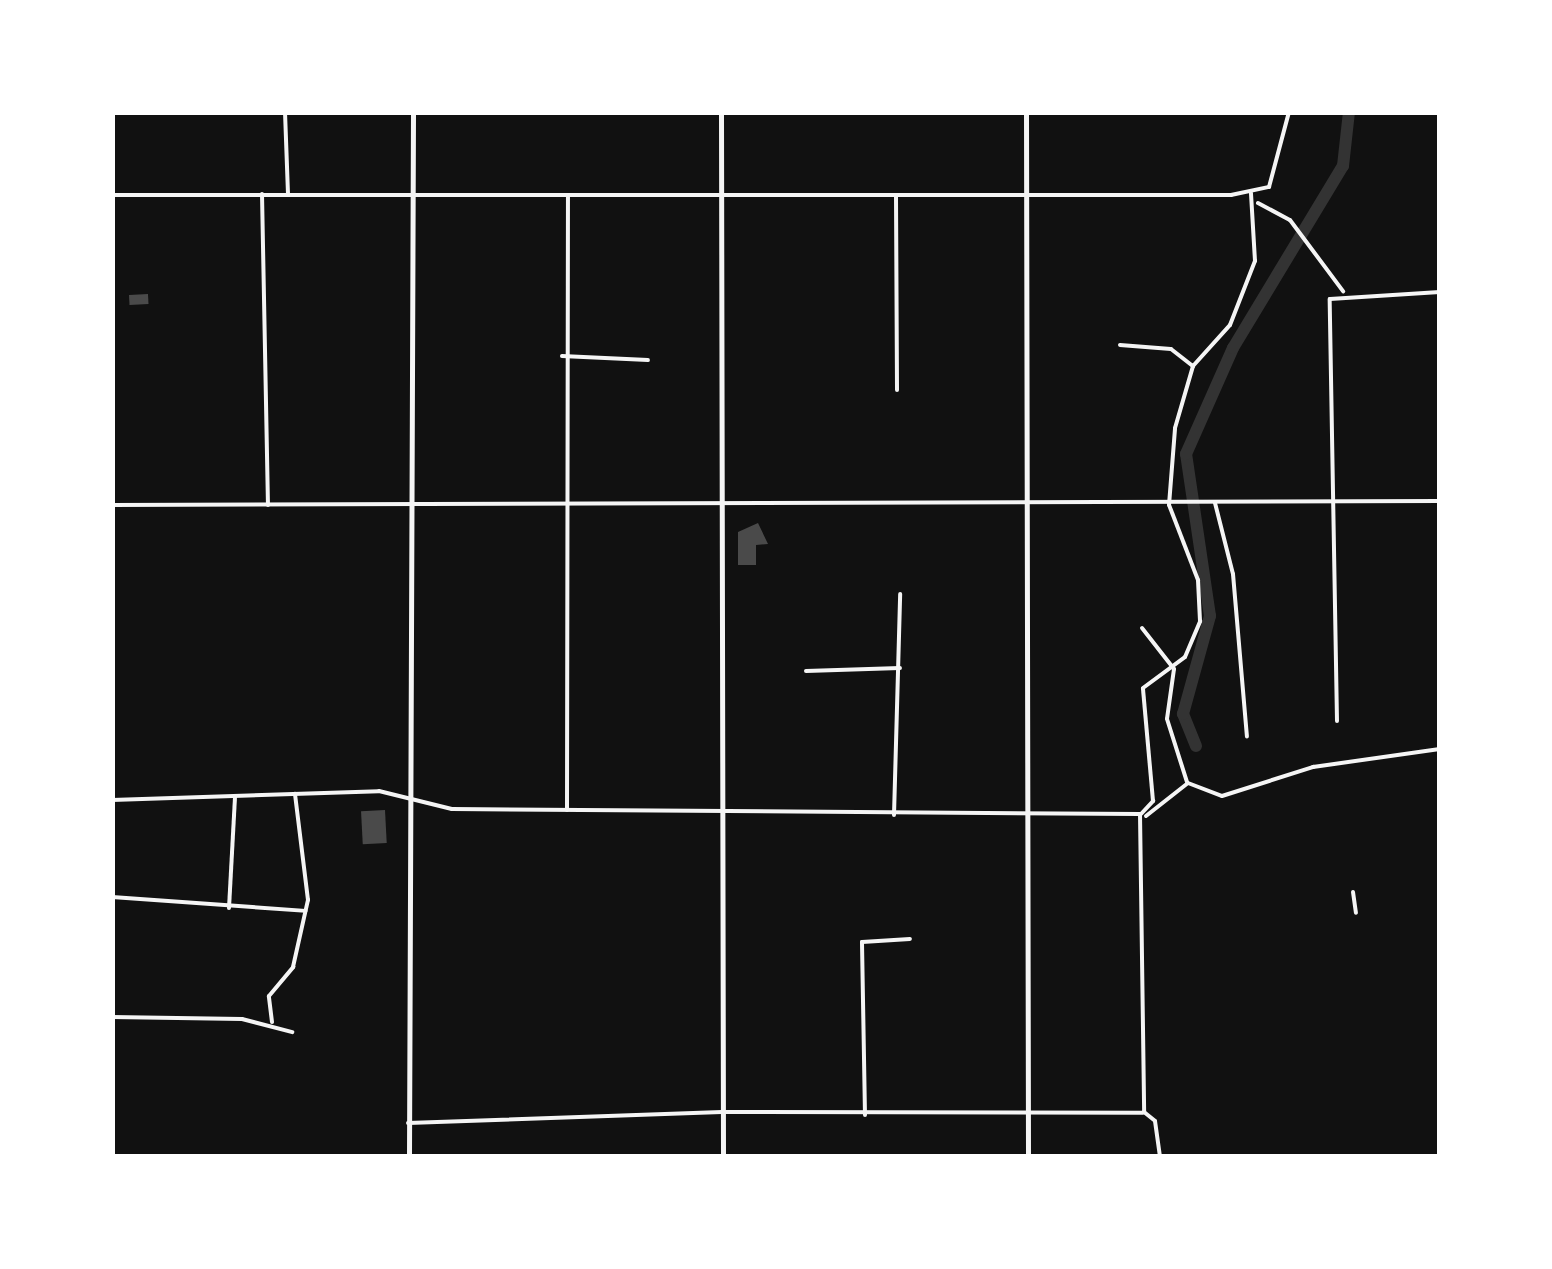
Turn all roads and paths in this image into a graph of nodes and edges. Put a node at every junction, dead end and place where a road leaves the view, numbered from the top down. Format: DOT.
graph roads {
  1 [pos="285,112"];
  2 [pos="414,112"];
  3 [pos="721,112"];
  4 [pos="1026,112"];
  5 [pos="1289,112"];
  6 [pos="262,194"];
  7 [pos="1251,194"];
  8 [pos="112,195"];
  9 [pos="288,195"];
  10 [pos="413,195"];
  11 [pos="1026,195"];
  12 [pos="568,196"];
  13 [pos="721,196"];
  14 [pos="896,196"];
  15 [pos="1256,202"];
  16 [pos="1343,291"];
  17 [pos="1440,292"];
  18 [pos="1120,345"];
  19 [pos="562,356"];
  20 [pos="648,360"];
  21 [pos="1193,366"];
  22 [pos="897,390"];
  23 [pos="1440,500"];
  24 [pos="561,501"];
  25 [pos="720,501"];
  26 [pos="410,503"];
  27 [pos="1216,503"];
  28 [pos="1331,504"];
  29 [pos="112,505"];
  30 [pos="268,505"];
  31 [pos="1169,505"];
  32 [pos="1024,508"];
  33 [pos="900,594"];
  34 [pos="1142,628"];
  35 [pos="900,668"];
  36 [pos="1174,670"];
  37 [pos="806,671"];
  38 [pos="1338,721"];
  39 [pos="1247,736"];
  40 [pos="1440,749"];
  41 [pos="1188,783"];
  42 [pos="294,794"];
  43 [pos="235,796"];
  44 [pos="112,800"];
  45 [pos="410,800"];
  46 [pos="567,811"];
  47 [pos="722,811"];
  48 [pos="894,814"];
  49 [pos="1024,815"];
  50 [pos="1143,815"];
  51 [pos="1353,892"];
  52 [pos="112,897"];
  53 [pos="229,908"];
  54 [pos="305,911"];
  55 [pos="1356,913"];
  56 [pos="910,939"];
  57 [pos="112,1017"];
  58 [pos="272,1022"];
  59 [pos="292,1032"];
  60 [pos="722,1112"];
  61 [pos="1144,1112"];
  62 [pos="865,1115"];
  63 [pos="1028,1116"];
  64 [pos="408,1123"];
  65 [pos="409,1156"];
  66 [pos="722,1156"];
  67 [pos="1028,1156"];
  68 [pos="1160,1156"];
  1 -- 9 [label="street"];
  2 -- 10 [label="street"];
  3 -- 13 [label="street"];
  4 -- 11 [label="street"];
  5 -- 7 [label="street"];
  6 -- 8 [label="street"];
  6 -- 9 [label="street"];
  6 -- 30 [label="street"];
  7 -- 11 [label="street"];
  7 -- 15 [label="street"];
  9 -- 10 [label="street"];
  10 -- 12 [label="street"];
  10 -- 26 [label="street"];
  11 -- 14 [label="street"];
  11 -- 32 [label="street"];
  12 -- 13 [label="street"];
  12 -- 19 [label="street"];
  13 -- 14 [label="street"];
  13 -- 25 [label="street"];
  14 -- 22 [label="street"];
  15 -- 16 [label="street"];
  15 -- 21 [label="street"];
  16 -- 17 [label="street"];
  16 -- 28 [label="street"];
  18 -- 21 [label="street"];
  19 -- 20 [label="street"];
  19 -- 24 [label="street"];
  21 -- 31 [label="street"];
  23 -- 28 [label="street"];
  24 -- 25 [label="street"];
  24 -- 26 [label="street"];
  24 -- 46 [label="street"];
  25 -- 32 [label="street"];
  25 -- 47 [label="street"];
  26 -- 30 [label="street"];
  26 -- 45 [label="street"];
  27 -- 28 [label="street"];
  27 -- 31 [label="street"];
  27 -- 39 [label="street"];
  28 -- 38 [label="street"];
  29 -- 30 [label="street"];
  31 -- 32 [label="street"];
  31 -- 36 [label="street"];
  32 -- 49 [label="street"];
  33 -- 35 [label="street"];
  34 -- 36 [label="street"];
  35 -- 37 [label="street"];
  35 -- 48 [label="street"];
  36 -- 41 [label="street"];
  36 -- 50 [label="street"];
  40 -- 41 [label="street"];
  41 -- 50 [label="street"];
  42 -- 43 [label="street"];
  42 -- 45 [label="street"];
  42 -- 54 [label="street"];
  43 -- 44 [label="street"];
  43 -- 53 [label="street"];
  45 -- 46 [label="street"];
  45 -- 64 [label="street"];
  46 -- 47 [label="street"];
  47 -- 48 [label="street"];
  47 -- 60 [label="street"];
  48 -- 49 [label="street"];
  49 -- 50 [label="street"];
  49 -- 63 [label="street"];
  50 -- 61 [label="street"];
  51 -- 55 [label="street"];
  52 -- 53 [label="street"];
  53 -- 54 [label="street"];
  54 -- 58 [label="street"];
  56 -- 62 [label="street"];
  57 -- 58 [label="street"];
  58 -- 59 [label="street"];
  60 -- 62 [label="street"];
  60 -- 64 [label="street"];
  60 -- 66 [label="street"];
  61 -- 63 [label="street"];
  61 -- 68 [label="street"];
  62 -- 63 [label="street"];
  63 -- 67 [label="street"];
  64 -- 65 [label="street"];
}
